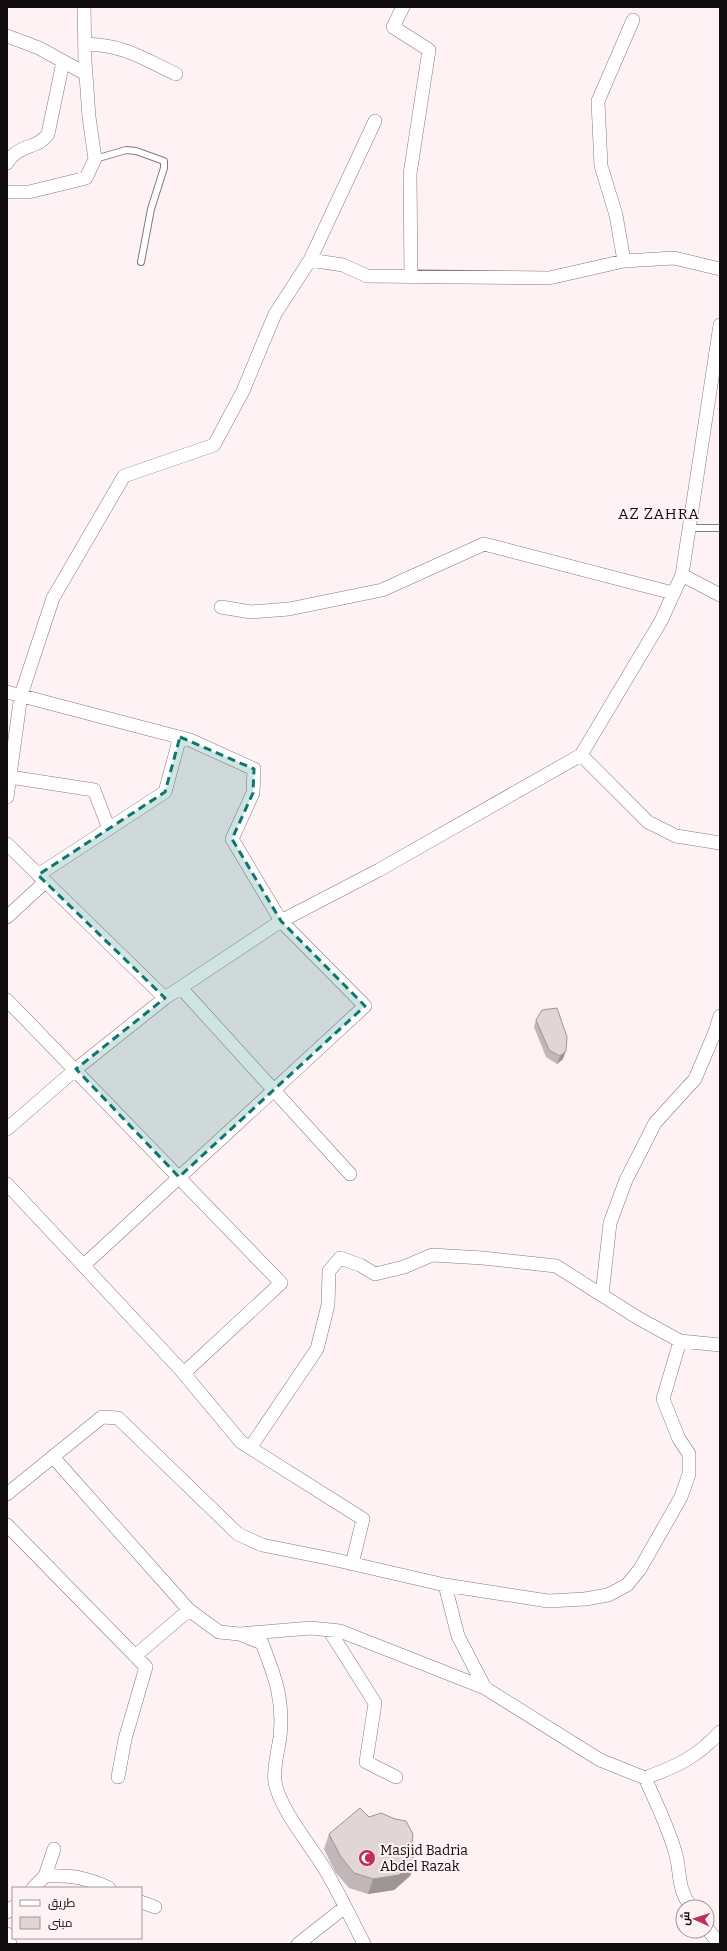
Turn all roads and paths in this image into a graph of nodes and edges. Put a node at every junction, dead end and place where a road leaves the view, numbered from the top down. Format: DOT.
graph roads {
  1 [pos="84,7"];
  2 [pos="403,7"];
  3 [pos="633,20"];
  4 [pos="7,36"];
  5 [pos="85,44"];
  6 [pos="64,62"];
  7 [pos="86,74"];
  8 [pos="176,74"];
  9 [pos="375,121"];
  10 [pos="95,159"];
  11 [pos="7,163"];
  12 [pos="7,192"];
  13 [pos="310,260"];
  14 [pos="624,261"];
  15 [pos="141,262"];
  16 [pos="720,269"];
  17 [pos="411,277"];
  18 [pos="720,325"];
  19 [pos="689,528"];
  20 [pos="720,528"];
  21 [pos="682,575"];
  22 [pos="673,593"];
  23 [pos="720,595"];
  24 [pos="220,607"];
  25 [pos="7,692"];
  26 [pos="21,695"];
  27 [pos="180,737"];
  28 [pos="581,755"];
  29 [pos="10,777"];
  30 [pos="7,797"];
  31 [pos="109,829"];
  32 [pos="720,843"];
  33 [pos="7,844"];
  34 [pos="42,878"];
  35 [pos="7,917"];
  36 [pos="281,921"];
  37 [pos="181,988"];
  38 [pos="165,998"];
  39 [pos="7,1000"];
  40 [pos="720,1016"];
  41 [pos="76,1069"];
  42 [pos="274,1090"];
  43 [pos="7,1129"];
  44 [pos="350,1174"];
  45 [pos="179,1177"];
  46 [pos="7,1184"];
  47 [pos="84,1265"];
  48 [pos="602,1295"];
  49 [pos="680,1341"];
  50 [pos="720,1346"];
  51 [pos="184,1373"];
  52 [pos="250,1448"];
  53 [pos="53,1457"];
  54 [pos="7,1494"];
  55 [pos="7,1525"];
  56 [pos="352,1564"];
  57 [pos="445,1585"];
  58 [pos="189,1610"];
  59 [pos="330,1630"];
  60 [pos="240,1634"];
  61 [pos="135,1656"];
  62 [pos="485,1688"];
  63 [pos="720,1732"];
  64 [pos="118,1777"];
  65 [pos="396,1777"];
  66 [pos="645,1778"];
  67 [pos="54,1849"];
  68 [pos="46,1876"];
  69 [pos="35,1887"];
  70 [pos="106,1887"];
  71 [pos="687,1899"];
  72 [pos="142,1902"];
  73 [pos="155,1907"];
  74 [pos="345,1907"];
  75 [pos="7,1934"];
  76 [pos="10,1944"];
  77 [pos="298,1944"];
  78 [pos="364,1944"];
  1 -- 5 [label="street"];
  2 -- 17 [label="street"];
  3 -- 14 [label="street"];
  4 -- 6 [label="street"];
  5 -- 7 [label="street"];
  5 -- 8 [label="street"];
  6 -- 7 [label="street"];
  6 -- 11 [label="street"];
  7 -- 10 [label="street"];
  9 -- 13 [label="street"];
  10 -- 12 [label="street"];
  10 -- 15 [label="lane"];
  13 -- 17 [label="street"];
  13 -- 26 [label="street"];
  14 -- 16 [label="street"];
  14 -- 17 [label="street"];
  18 -- 19 [label="street"];
  19 -- 20 [label="lane"];
  19 -- 21 [label="street"];
  21 -- 22 [label="street"];
  21 -- 23 [label="street"];
  22 -- 24 [label="street"];
  22 -- 28 [label="street"];
  25 -- 26 [label="street"];
  26 -- 27 [label="street"];
  26 -- 29 [label="street"];
  27 -- 31 [label="street"];
  27 -- 36 [label="street"];
  28 -- 32 [label="street"];
  28 -- 36 [label="street"];
  29 -- 30 [label="street"];
  29 -- 31 [label="street"];
  31 -- 34 [label="street"];
  33 -- 34 [label="street"];
  34 -- 35 [label="street"];
  34 -- 38 [label="street"];
  36 -- 37 [label="street"];
  36 -- 42 [label="street"];
  37 -- 38 [label="street"];
  37 -- 42 [label="street"];
  38 -- 41 [label="street"];
  39 -- 41 [label="street"];
  40 -- 48 [label="street"];
  41 -- 43 [label="street"];
  41 -- 45 [label="street"];
  42 -- 44 [label="street"];
  42 -- 45 [label="street"];
  45 -- 47 [label="street"];
  45 -- 51 [label="street"];
  46 -- 47 [label="street"];
  47 -- 51 [label="street"];
  48 -- 49 [label="street"];
  48 -- 52 [label="street"];
  49 -- 50 [label="street"];
  49 -- 57 [label="street"];
  51 -- 52 [label="street"];
  52 -- 56 [label="street"];
  53 -- 54 [label="street"];
  53 -- 56 [label="street"];
  53 -- 58 [label="street"];
  55 -- 61 [label="street"];
  56 -- 57 [label="street"];
  57 -- 62 [label="street"];
  58 -- 60 [label="street"];
  58 -- 61 [label="street"];
  59 -- 60 [label="street"];
  59 -- 62 [label="street"];
  59 -- 65 [label="street"];
  60 -- 74 [label="street"];
  61 -- 64 [label="street"];
  62 -- 66 [label="street"];
  63 -- 66 [label="street"];
  66 -- 71 [label="street"];
  67 -- 68 [label="street"];
  68 -- 69 [label="street"];
  68 -- 70 [label="street"];
  72 -- 73 [label="street"];
  74 -- 77 [label="street"];
  74 -- 78 [label="street"];
  75 -- 76 [label="street"];
}
